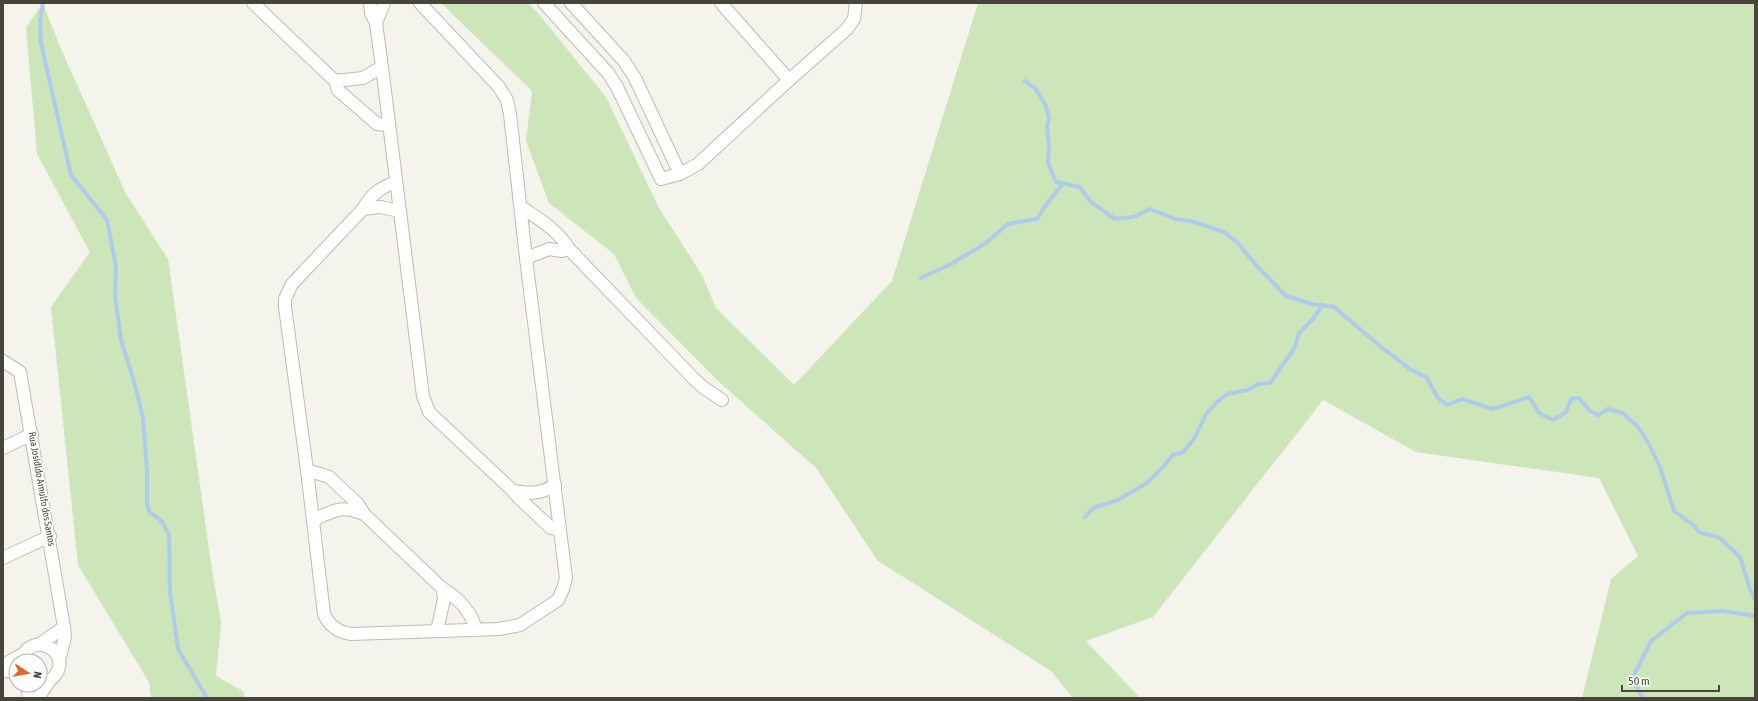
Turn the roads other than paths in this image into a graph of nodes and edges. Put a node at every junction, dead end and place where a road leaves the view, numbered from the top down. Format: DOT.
graph roads {
  1 [pos="253,3"];
  2 [pos="370,3"];
  3 [pos="384,3"];
  4 [pos="420,3"];
  5 [pos="544,3"];
  6 [pos="571,3"];
  7 [pos="721,3"];
  8 [pos="856,3"];
  9 [pos="376,23"];
  10 [pos="382,67"];
  11 [pos="789,80"];
  12 [pos="335,81"];
  13 [pos="388,125"];
  14 [pos="680,174"];
  15 [pos="396,182"];
  16 [pos="521,207"];
  17 [pos="363,209"];
  18 [pos="400,211"];
  19 [pos="568,249"];
  20 [pos="526,258"];
  21 [pos="3,361"];
  22 [pos="722,400"];
  23 [pos="32,434"];
  24 [pos="3,448"];
  25 [pos="307,470"];
  26 [pos="554,485"];
  27 [pos="513,491"];
  28 [pos="364,514"];
  29 [pos="313,520"];
  30 [pos="560,529"];
  31 [pos="50,536"];
  32 [pos="3,558"];
  33 [pos="443,589"];
  34 [pos="64,626"];
  35 [pos="476,629"];
  36 [pos="437,630"];
  37 [pos="40,644"];
  38 [pos="25,653"];
  39 [pos="59,660"];
  40 [pos="48,680"];
  1 -- 12 [label="street"];
  2 -- 9 [label="street"];
  3 -- 9 [label="street"];
  4 -- 16 [label="street"];
  5 -- 14 [label="street"];
  6 -- 14 [label="street"];
  7 -- 11 [label="street"];
  8 -- 11 [label="street"];
  9 -- 10 [label="street"];
  10 -- 12 [label="street"];
  10 -- 13 [label="street"];
  11 -- 14 [label="street"];
  12 -- 13 [label="street"];
  13 -- 15 [label="street"];
  15 -- 17 [label="street"];
  15 -- 18 [label="street"];
  16 -- 19 [label="street"];
  16 -- 20 [label="street"];
  17 -- 18 [label="street"];
  17 -- 25 [label="street"];
  18 -- 27 [label="street"];
  19 -- 20 [label="street"];
  19 -- 22 [label="street"];
  20 -- 26 [label="street"];
  21 -- 23 [label="street, Rua Josidldo Arnulfo dos Santos"];
  23 -- 24 [label="street"];
  23 -- 31 [label="street, Rua Josidldo Arnulfo dos Santos"];
  25 -- 28 [label="street"];
  25 -- 29 [label="street"];
  26 -- 27 [label="street"];
  26 -- 30 [label="street"];
  27 -- 30 [label="street"];
  28 -- 29 [label="street"];
  28 -- 33 [label="street"];
  29 -- 36 [label="street"];
  30 -- 35 [label="street"];
  31 -- 32 [label="street"];
  31 -- 34 [label="street, Rua Josidldo Arnulfo dos Santos"];
  33 -- 35 [label="street"];
  33 -- 36 [label="street"];
  34 -- 37 [label="street"];
  34 -- 39 [label="street, Rua Josidldo Arnulfo dos Santos"];
  35 -- 36 [label="street"];
  37 -- 38 [label="street"];
  37 -- 39 [label="street"];
  39 -- 40 [label="street, Rua Josidldo Arnulfo dos Santos"];
}
